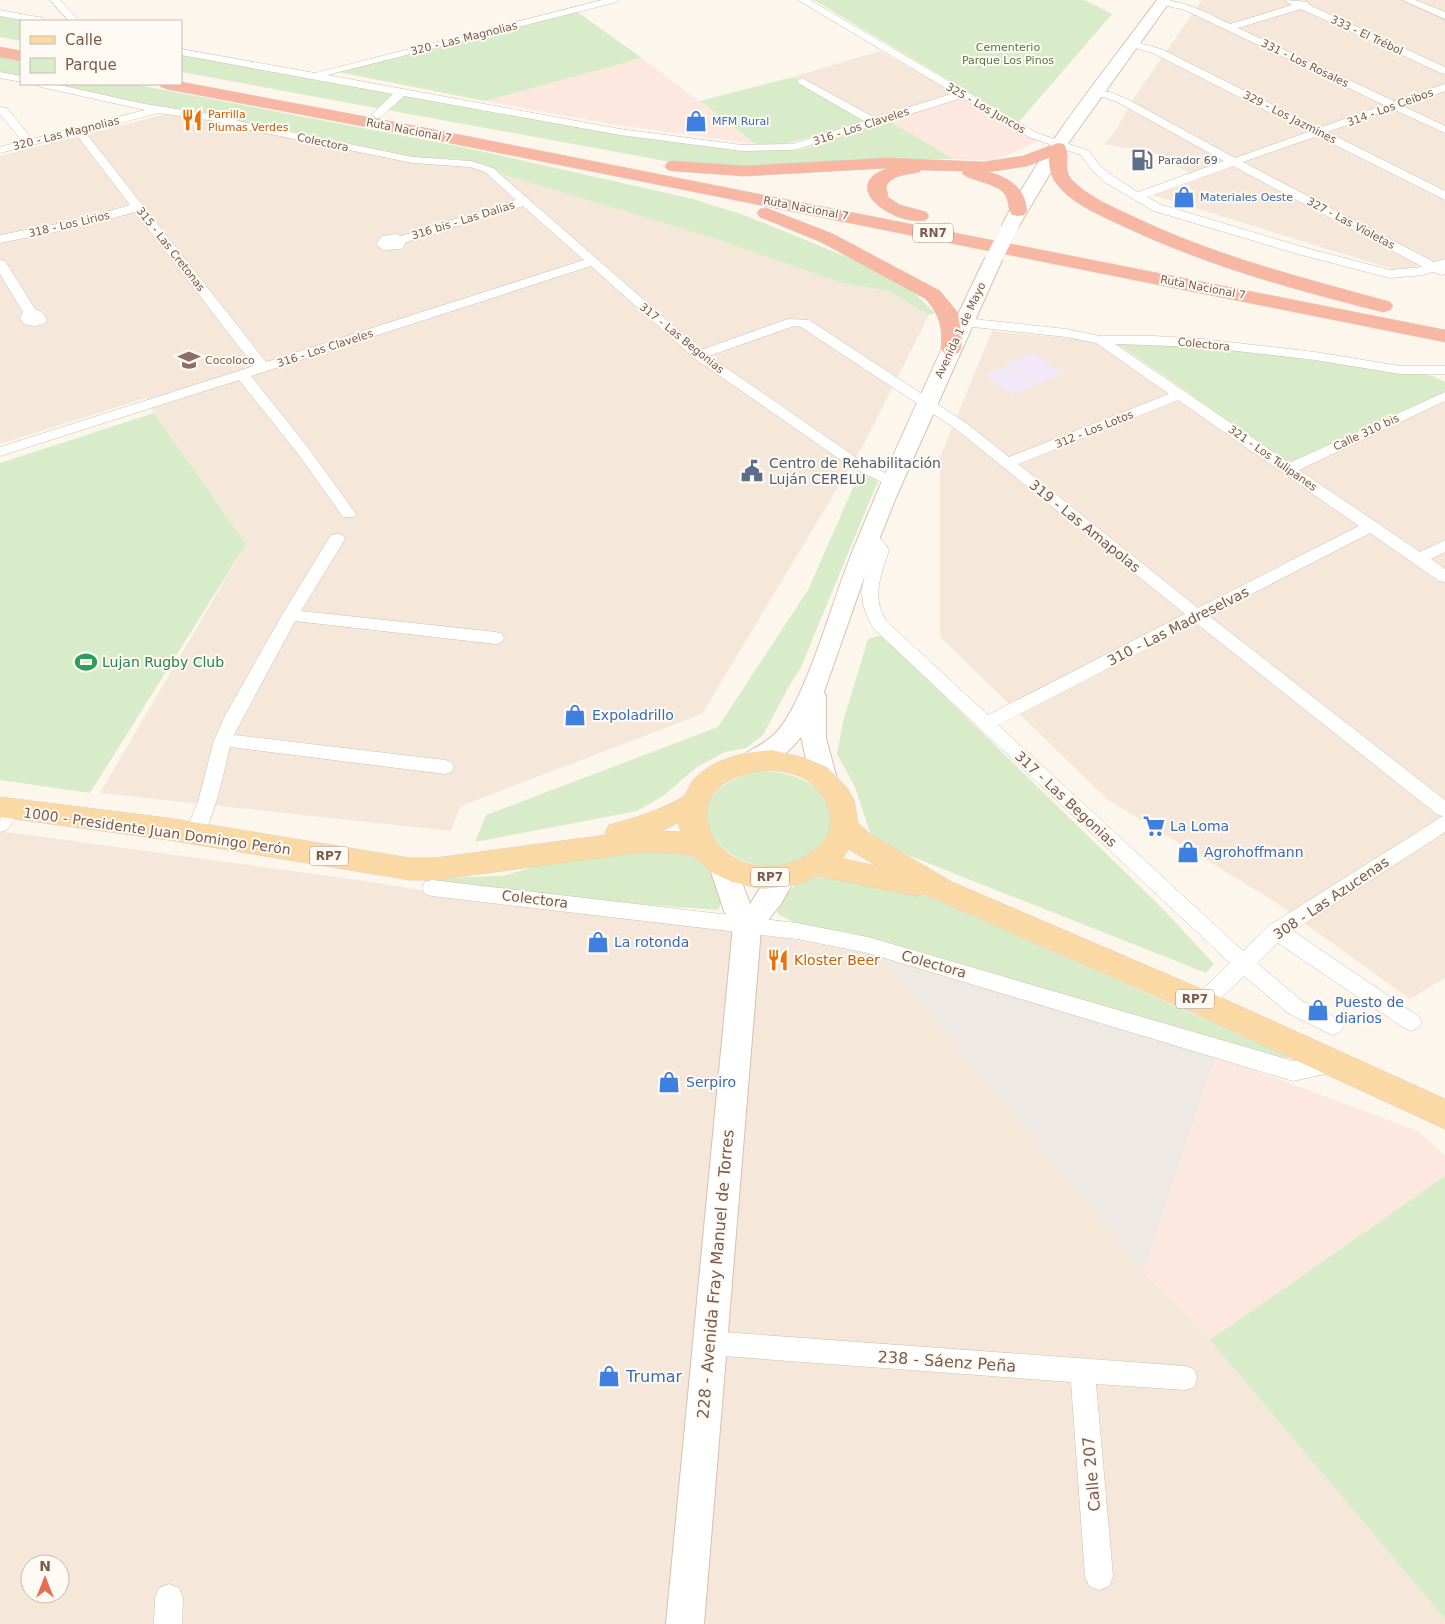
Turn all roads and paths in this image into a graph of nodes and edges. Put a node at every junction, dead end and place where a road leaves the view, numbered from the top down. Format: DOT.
graph roads {
  1 [pos="55,0"];
  2 [pos="614,0"];
  3 [pos="803,0"];
  4 [pos="1290,0"];
  5 [pos="1317,0"];
  6 [pos="1407,0"];
  7 [pos="1163,1"];
  8 [pos="1301,5"];
  9 [pos="0,13"];
  10 [pos="1445,16"];
  11 [pos="38,20"];
  12 [pos="73,20"];
  13 [pos="1230,27"];
  14 [pos="0,42"];
  15 [pos="1132,44"];
  16 [pos="20,46"];
  17 [pos="0,52"];
  18 [pos="182,52"];
  19 [pos="20,56"];
  20 [pos="1445,71"];
  21 [pos="0,75"];
  22 [pos="314,75"];
  23 [pos="182,77"];
  24 [pos="20,79"];
  25 [pos="802,80"];
  26 [pos="46,85"];
  27 [pos="172,85"];
  28 [pos="1445,88"];
  29 [pos="403,91"];
  30 [pos="1096,93"];
  31 [pos="962,94"];
  32 [pos="1394,106"];
  33 [pos="1,109"];
  34 [pos="161,109"];
  35 [pos="376,115"];
  36 [pos="874,122"];
  37 [pos="78,130"];
  38 [pos="1445,130"];
  39 [pos="1320,133"];
  40 [pos="29,142"];
  41 [pos="1059,146"];
  42 [pos="0,150"];
  43 [pos="587,156"];
  44 [pos="1234,162"];
  45 [pos="489,170"];
  46 [pos="610,170"];
  47 [pos="1137,196"];
  48 [pos="1445,196"];
  49 [pos="526,201"];
  50 [pos="138,207"];
  51 [pos="1014,218"];
  52 [pos="950,226"];
  53 [pos="0,239"];
  54 [pos="400,240"];
  55 [pos="592,262"];
  56 [pos="0,264"];
  57 [pos="1441,268"];
  58 [pos="1405,274"];
  59 [pos="30,312"];
  60 [pos="964,322"];
  61 [pos="1442,327"];
  62 [pos="1100,340"];
  63 [pos="951,349"];
  64 [pos="699,355"];
  65 [pos="263,368"];
  66 [pos="1445,370"];
  67 [pos="242,374"];
  68 [pos="1180,394"];
  69 [pos="1445,396"];
  70 [pos="926,403"];
  71 [pos="0,452"];
  72 [pos="1007,463"];
  73 [pos="1288,469"];
  74 [pos="893,482"];
  75 [pos="348,514"];
  76 [pos="1369,527"];
  77 [pos="869,538"];
  78 [pos="337,539"];
  79 [pos="1445,545"];
  80 [pos="1418,559"];
  81 [pos="1445,577"];
  82 [pos="290,615"];
  83 [pos="1198,616"];
  84 [pos="496,638"];
  85 [pos="814,690"];
  86 [pos="985,724"];
  87 [pos="223,740"];
  88 [pos="752,761"];
  89 [pos="446,767"];
  90 [pos="824,779"];
  91 [pos="693,804"];
  92 [pos="1445,810"];
  93 [pos="4,814"];
  94 [pos="1445,823"];
  95 [pos="844,827"];
  96 [pos="194,835"];
  97 [pos="701,846"];
  98 [pos="583,848"];
  99 [pos="383,865"];
  100 [pos="816,865"];
  101 [pos="723,866"];
  102 [pos="782,877"];
  103 [pos="432,888"];
  104 [pos="942,890"];
  105 [pos="747,925"];
  106 [pos="1278,931"];
  107 [pos="1244,964"];
  108 [pos="1202,1002"];
  109 [pos="1411,1022"];
  110 [pos="1333,1026"];
  111 [pos="1335,1063"];
  112 [pos="1445,1114"];
  113 [pos="709,1343"];
  114 [pos="1083,1372"];
  115 [pos="1185,1378"];
  116 [pos="1099,1576"];
  117 [pos="685,1624"];
  1 -- 12 [label="street"];
  2 -- 22 [label="street, 320 - Las Magnolias"];
  3 -- 31 [label="street, 325 - Los Juncos"];
  4 -- 8 [label="street, 333 - El Trébol"];
  5 -- 8 [label="street"];
  6 -- 10 [label="street"];
  7 -- 13 [label="street, 331 - Los Rosales"];
  7 -- 15 [label="main road, Avenida 1 de Mayo"];
  8 -- 13 [label="street"];
  8 -- 20 [label="street, 333 - El Trébol"];
  9 -- 11 [label="street"];
  13 -- 32 [label="street, 331 - Los Rosales"];
  14 -- 16 [label="highway"];
  15 -- 30 [label="main road, Avenida 1 de Mayo"];
  15 -- 39 [label="street, 329 - Los Jazmines"];
  17 -- 19 [label="highway"];
  18 -- 22 [label="street"];
  21 -- 24 [label="street"];
  22 -- 29 [label="street"];
  23 -- 35 [label="highway, Ruta Nacional 7 / RN7"];
  25 -- 36 [label="street"];
  26 -- 34 [label="street, Colectora"];
  27 -- 46 [label="highway, Ruta Nacional 7 / RN7"];
  28 -- 32 [label="street, 314 - Los Ceibos"];
  29 -- 35 [label="street"];
  29 -- 36 [label="street, 316 - Los Claveles"];
  30 -- 41 [label="main road, Avenida 1 de Mayo"];
  30 -- 44 [label="street, 327 - Las Violetas"];
  31 -- 36 [label="street, 316 - Los Claveles"];
  31 -- 41 [label="street, 325 - Los Juncos"];
  32 -- 38 [label="street, 331 - Los Rosales"];
  32 -- 39 [label="street, 314 - Los Ceibos"];
  33 -- 40 [label="street"];
  34 -- 37 [label="street, 320 - Las Magnolias"];
  34 -- 45 [label="street, Colectora"];
  35 -- 43 [label="highway, Ruta Nacional 7 / RN7"];
  37 -- 40 [label="street, 320 - Las Magnolias"];
  37 -- 50 [label="street, 315 - Las Cretonas"];
  39 -- 44 [label="street, 314 - Los Ceibos"];
  39 -- 48 [label="street, 329 - Los Jazmines"];
  40 -- 42 [label="street, 320 - Las Magnolias"];
  41 -- 43 [label="highway"];
  41 -- 47 [label="street, 325 - Los Juncos"];
  41 -- 51 [label="main road, Avenida 1 de Mayo"];
  41 -- 61 [label="highway"];
  43 -- 52 [label="highway, Ruta Nacional 7 / RN7"];
  44 -- 47 [label="street, 314 - Los Ceibos"];
  44 -- 57 [label="street, 327 - Las Violetas"];
  45 -- 49 [label="street, 317 - Las Begonias"];
  46 -- 61 [label="highway, Ruta Nacional 7 / RN7"];
  46 -- 63 [label="highway"];
  47 -- 58 [label="street, 325 - Los Juncos"];
  49 -- 54 [label="street, 316 bis - Las Dalias"];
  49 -- 55 [label="street, 317 - Las Begonias"];
  50 -- 53 [label="street, 318 - Los Lirios"];
  50 -- 65 [label="street, 315 - Las Cretonas"];
  51 -- 52 [label="highway"];
  51 -- 60 [label="main road, Avenida 1 de Mayo, bridge"];
  52 -- 61 [label="highway, Ruta Nacional 7 / RN7"];
  55 -- 64 [label="street, 317 - Las Begonias"];
  55 -- 65 [label="street, 316 - Los Claveles"];
  56 -- 59 [label="street"];
  57 -- 58 [label="street"];
  60 -- 62 [label="street, Colectora"];
  60 -- 63 [label="main road, Avenida 1 de Mayo"];
  62 -- 66 [label="street, Colectora"];
  62 -- 68 [label="street, 321 - Los Tulipanes"];
  63 -- 70 [label="main road, Avenida 1 de Mayo"];
  64 -- 70 [label="street, 319 - Las Amapolas"];
  64 -- 74 [label="street, 317 - Las Begonias"];
  65 -- 67 [label="street, 316 - Los Claveles"];
  67 -- 71 [label="street, 316 - Los Claveles"];
  67 -- 75 [label="street"];
  68 -- 72 [label="street, 312 - Los Lotos"];
  68 -- 73 [label="street, 321 - Los Tulipanes"];
  69 -- 73 [label="street, Calle 310 bis"];
  70 -- 72 [label="street, 319 - Las Amapolas"];
  70 -- 74 [label="main road, Avenida 1 de Mayo"];
  72 -- 83 [label="street, 319 - Las Amapolas"];
  73 -- 76 [label="street, 321 - Los Tulipanes"];
  74 -- 77 [label="main road, Avenida 1 de Mayo"];
  76 -- 80 [label="street, 321 - Los Tulipanes"];
  76 -- 83 [label="street, 310 - Las Madreselvas"];
  77 -- 85 [label="main road, Avenida 1 de Mayo"];
  77 -- 86 [label="street, 317 - Las Begonias"];
  78 -- 82 [label="street"];
  79 -- 80 [label="street"];
  80 -- 81 [label="street, 321 - Los Tulipanes"];
  82 -- 84 [label="street"];
  82 -- 87 [label="street"];
  83 -- 86 [label="street, 310 - Las Madreselvas"];
  83 -- 92 [label="street, 319 - Las Amapolas"];
  85 -- 88 [label="main road, Avenida 1 de Mayo"];
  85 -- 90 [label="main road, Avenida 1 de Mayo"];
  86 -- 107 [label="street, 317 - Las Begonias"];
  87 -- 89 [label="street"];
  87 -- 96 [label="street"];
  88 -- 90 [label="main road, RP7"];
  88 -- 91 [label="main road, RP7"];
  90 -- 95 [label="main road, RP7"];
  91 -- 97 [label="main road, RP7"];
  91 -- 98 [label="main road, RP7"];
  93 -- 96 [label="main road, 1000 - Presidente Juan Domingo Perón / RP7"];
  94 -- 106 [label="street, 308 - Las Azucenas"];
  95 -- 100 [label="main road, RP7"];
  95 -- 104 [label="main road, RP7"];
  96 -- 99 [label="main road, 1000 - Presidente Juan Domingo Perón / RP7"];
  97 -- 98 [label="main road, 1000 - Presidente Juan Domingo Perón / RP7"];
  97 -- 101 [label="main road, RP7"];
  98 -- 99 [label="main road, 1000 - Presidente Juan Domingo Perón / RP7"];
  99 -- 103 [label="main road"];
  100 -- 102 [label="main road, RP7"];
  100 -- 104 [label="main road, RP7"];
  101 -- 102 [label="main road, RP7"];
  101 -- 105 [label="main road"];
  102 -- 105 [label="main road"];
  103 -- 105 [label="street, Colectora"];
  104 -- 108 [label="main road, RP7"];
  105 -- 111 [label="street, Colectora"];
  105 -- 113 [label="main road, 228 - Avenida Fray Manuel de Torres"];
  106 -- 107 [label="street, 308 - Las Azucenas"];
  106 -- 109 [label="street"];
  107 -- 108 [label="street, 308 - Las Azucenas"];
  107 -- 110 [label="street, 317 - Las Begonias"];
  108 -- 111 [label="main road, RP7"];
  111 -- 112 [label="main road, RP7"];
  113 -- 114 [label="street, 238 - Sáenz Peña"];
  113 -- 117 [label="main road, 228 - Avenida Fray Manuel de Torres"];
  114 -- 115 [label="street, 238 - Sáenz Peña"];
  114 -- 116 [label="street, Calle 207"];
}
